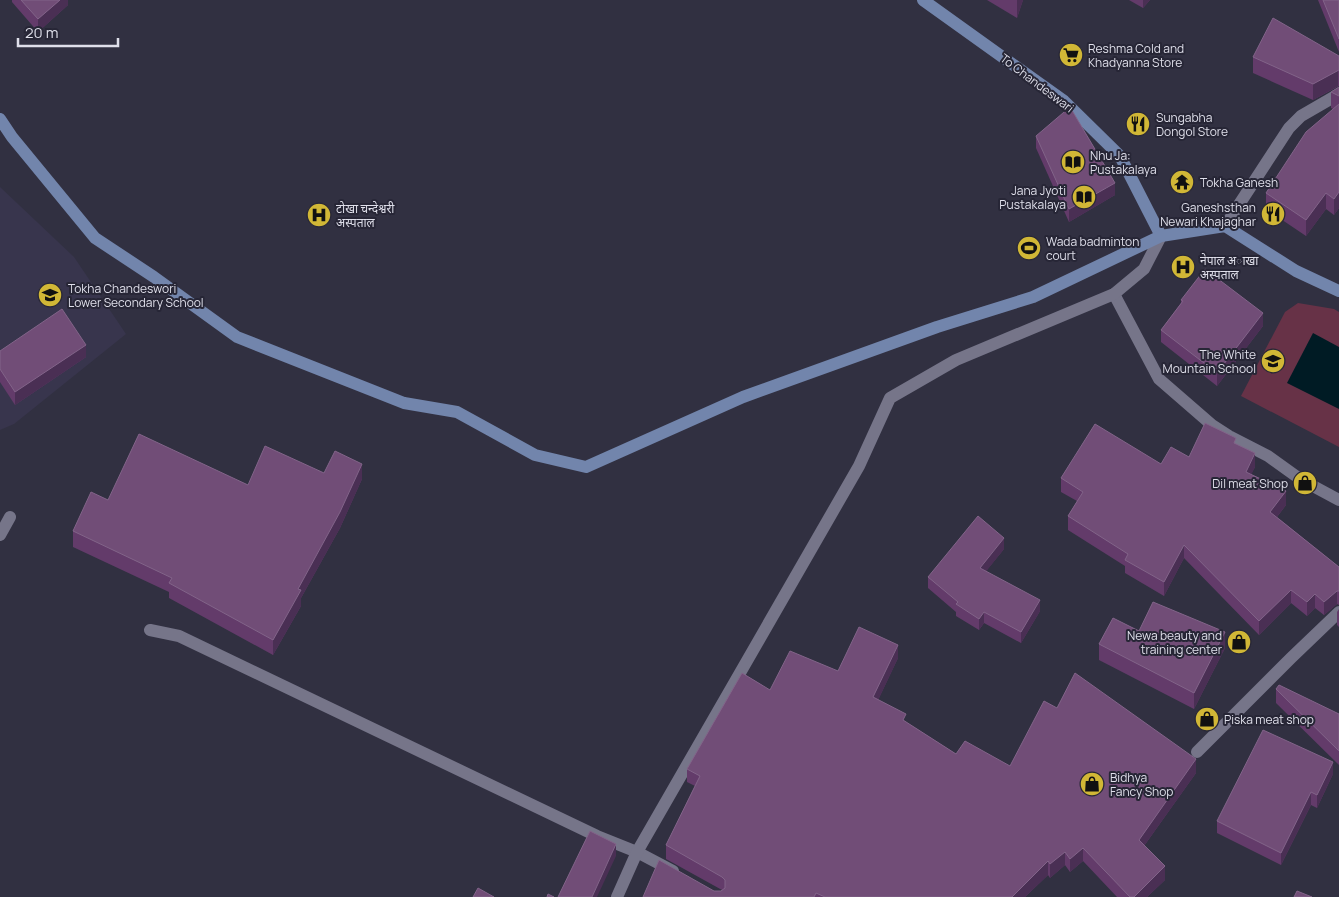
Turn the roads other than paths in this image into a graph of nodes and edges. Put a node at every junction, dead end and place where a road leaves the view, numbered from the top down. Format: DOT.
graph roads {
  1 [pos="924,0"];
  2 [pos="1339,94"];
  3 [pos="0,119"];
  4 [pos="1225,226"];
  5 [pos="1161,236"];
  6 [pos="1339,291"];
  7 [pos="1114,294"];
  8 [pos="1339,500"];
  9 [pos="10,517"];
  10 [pos="0,535"];
  11 [pos="1339,612"];
  12 [pos="150,630"];
  13 [pos="1197,752"];
  14 [pos="637,852"];
  15 [pos="685,877"];
  16 [pos="616,897"];
  1 -- 5 [label="main road, To Chandeswari"];
  2 -- 4 [label="street"];
  3 -- 5 [label="main road"];
  4 -- 5 [label="main road"];
  4 -- 6 [label="main road"];
  5 -- 7 [label="street"];
  7 -- 8 [label="street"];
  7 -- 14 [label="street"];
  9 -- 10 [label="street"];
  11 -- 13 [label="street"];
  12 -- 14 [label="street"];
  14 -- 15 [label="street"];
  14 -- 16 [label="street"];
}
